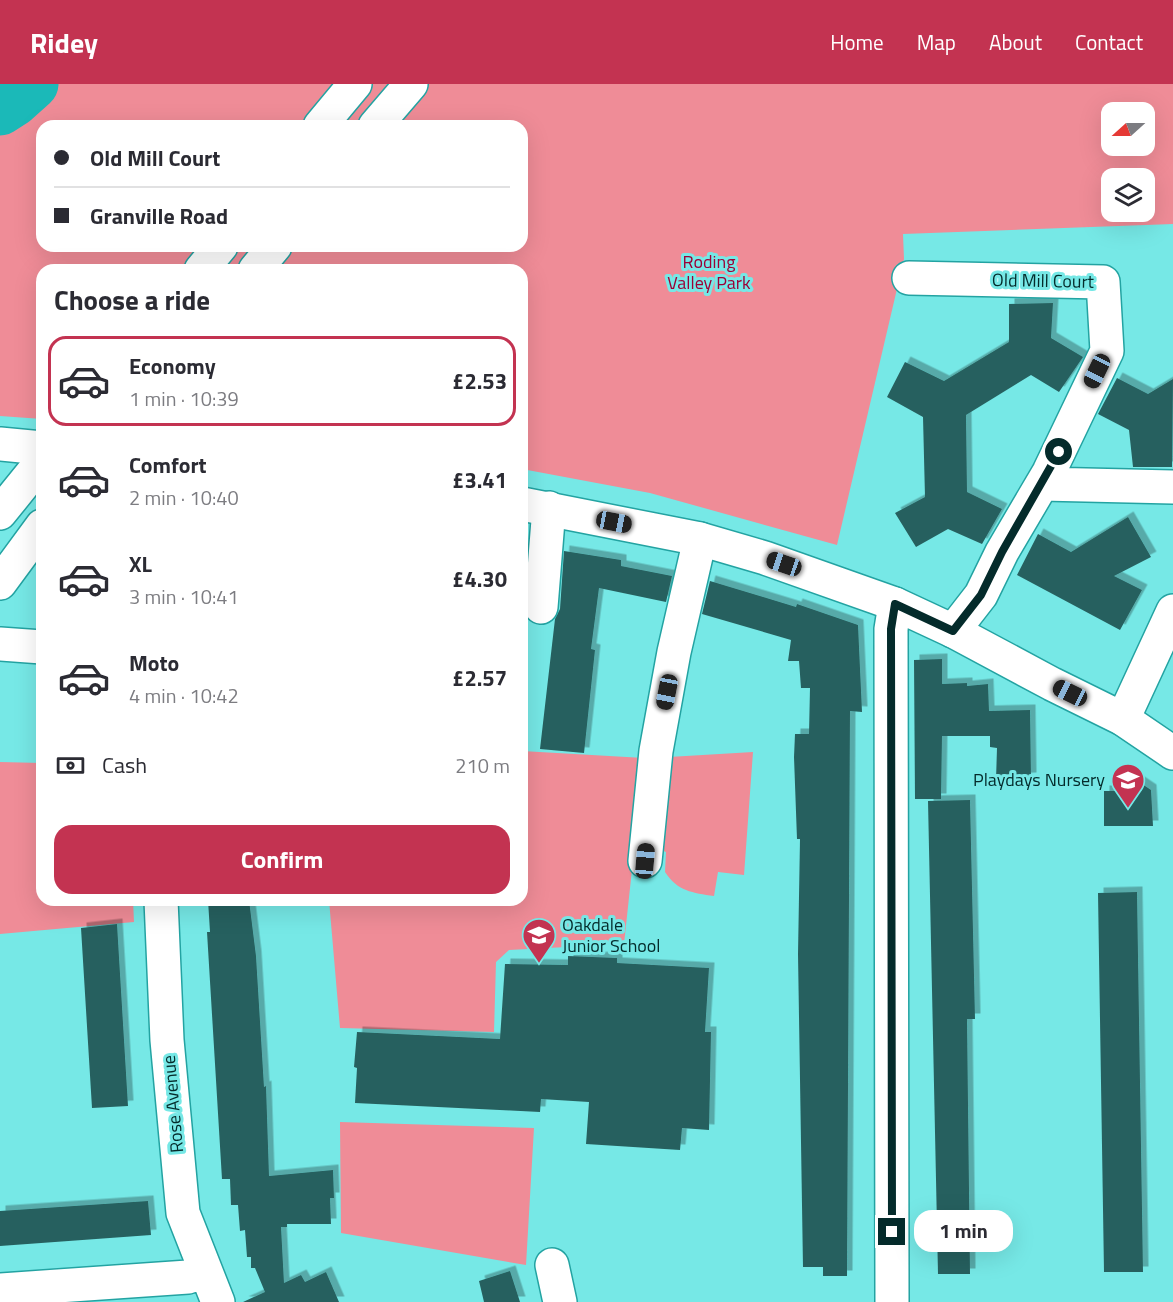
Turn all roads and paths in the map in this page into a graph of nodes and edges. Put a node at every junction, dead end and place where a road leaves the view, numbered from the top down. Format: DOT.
graph roads {
  1 [pos="355,84"];
  2 [pos="411,84"];
  3 [pos="325,120"];
  4 [pos="380,120"];
  5 [pos="216,252"];
  6 [pos="270,252"];
  7 [pos="206,264"];
  8 [pos="260,264"];
  9 [pos="909,278"];
  10 [pos="0,444"];
  11 [pos="36,447"];
  12 [pos="36,468"];
  13 [pos="1042,484"];
  14 [pos="1173,487"];
  15 [pos="536,506"];
  16 [pos="0,513"];
  17 [pos="36,534"];
  18 [pos="700,539"];
  19 [pos="0,583"];
  20 [pos="535,596"];
  21 [pos="895,604"];
  22 [pos="1173,611"];
  23 [pos="953,631"];
  24 [pos="0,644"];
  25 [pos="36,647"];
  26 [pos="1123,719"];
  27 [pos="1173,753"];
  28 [pos="645,861"];
  29 [pos="161,906"];
  30 [pos="552,1265"];
  31 [pos="204,1271"];
  32 [pos="0,1290"];
  33 [pos="218,1302"];
  34 [pos="560,1302"];
  35 [pos="892,1302"];
  1 -- 3 [label="main road"];
  2 -- 4 [label="main road"];
  5 -- 7 [label="main road"];
  6 -- 8 [label="main road"];
  9 -- 13 [label="main road, Old Mill Court"];
  10 -- 11 [label="main road"];
  12 -- 16 [label="main road"];
  13 -- 14 [label="main road"];
  13 -- 23 [label="main road, Old Mill Court"];
  15 -- 18 [label="main road"];
  15 -- 20 [label="main road"];
  17 -- 19 [label="main road"];
  18 -- 21 [label="main road"];
  18 -- 28 [label="main road"];
  21 -- 23 [label="main road"];
  21 -- 35 [label="main road"];
  22 -- 26 [label="main road"];
  23 -- 26 [label="main road"];
  24 -- 25 [label="main road"];
  26 -- 27 [label="main road"];
  29 -- 31 [label="main road, Rose Avenue"];
  30 -- 34 [label="main road"];
  31 -- 32 [label="main road"];
  31 -- 33 [label="main road, Rose Avenue"];
}
